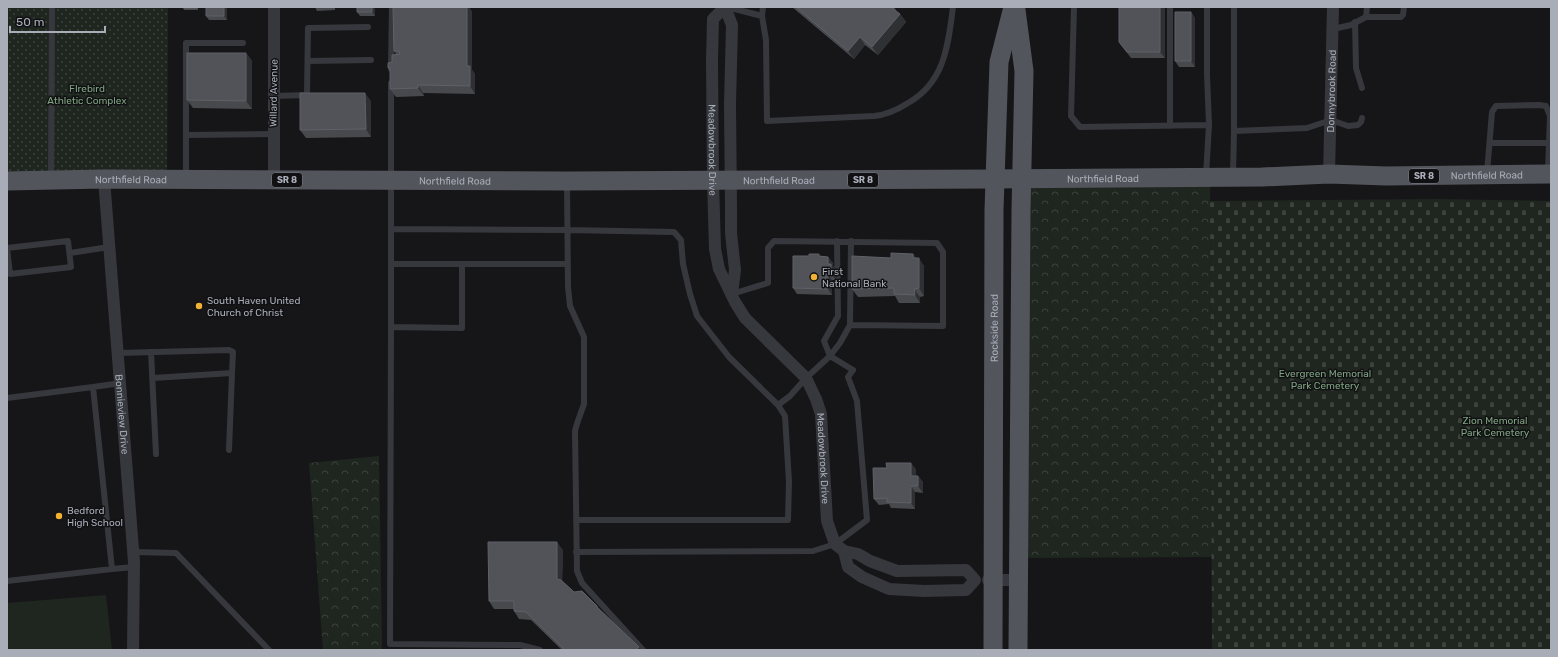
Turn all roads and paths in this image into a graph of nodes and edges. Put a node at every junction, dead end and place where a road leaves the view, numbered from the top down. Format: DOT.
graph roads {
  1 [pos="52,7"];
  2 [pos="274,7"];
  3 [pos="392,7"];
  4 [pos="726,7"];
  5 [pos="763,7"];
  6 [pos="954,7"];
  7 [pos="1015,7"];
  8 [pos="1074,7"];
  9 [pos="1170,7"];
  10 [pos="1207,7"];
  11 [pos="1234,7"];
  12 [pos="1333,7"];
  13 [pos="1367,7"];
  14 [pos="1404,7"];
  15 [pos="762,16"];
  16 [pos="1366,17"];
  17 [pos="1355,22"];
  18 [pos="368,27"];
  19 [pos="1333,28"];
  20 [pos="243,43"];
  21 [pos="371,60"];
  22 [pos="308,61"];
  23 [pos="1362,88"];
  24 [pos="307,95"];
  25 [pos="314,95"];
  26 [pos="274,96"];
  27 [pos="1362,118"];
  28 [pos="1331,120"];
  29 [pos="1209,125"];
  30 [pos="1170,126"];
  31 [pos="1234,131"];
  32 [pos="273,134"];
  33 [pos="186,135"];
  34 [pos="1550,135"];
  35 [pos="1490,143"];
  36 [pos="1549,143"];
  37 [pos="1329,174"];
  38 [pos="1549,174"];
  39 [pos="1487,175"];
  40 [pos="1233,176"];
  41 [pos="1206,177"];
  42 [pos="104,179"];
  43 [pos="186,179"];
  44 [pos="996,179"];
  45 [pos="1022,179"];
  46 [pos="51,180"];
  47 [pos="274,180"];
  48 [pos="390,180"];
  49 [pos="567,180"];
  50 [pos="722,180"];
  51 [pos="7,181"];
  52 [pos="391,229"];
  53 [pos="567,230"];
  54 [pos="837,241"];
  55 [pos="851,241"];
  56 [pos="109,247"];
  57 [pos="7,248"];
  58 [pos="70,253"];
  59 [pos="391,264"];
  60 [pos="462,264"];
  61 [pos="568,264"];
  62 [pos="732,294"];
  63 [pos="850,325"];
  64 [pos="391,327"];
  65 [pos="151,352"];
  66 [pos="119,353"];
  67 [pos="830,356"];
  68 [pos="232,373"];
  69 [pos="152,378"];
  70 [pos="806,378"];
  71 [pos="121,383"];
  72 [pos="93,387"];
  73 [pos="7,398"];
  74 [pos="778,405"];
  75 [pos="229,450"];
  76 [pos="156,454"];
  77 [pos="576,520"];
  78 [pos="840,548"];
  79 [pos="133,552"];
  80 [pos="576,552"];
  81 [pos="134,567"];
  82 [pos="112,570"];
  83 [pos="975,580"];
  84 [pos="994,580"];
  85 [pos="1018,580"];
  86 [pos="7,581"];
  87 [pos="133,650"];
  88 [pos="269,650"];
  89 [pos="540,650"];
  90 [pos="643,650"];
  91 [pos="993,650"];
  92 [pos="1018,650"];
  1 -- 46 [label="lane"];
  2 -- 26 [label="street, Willard Avenue"];
  3 -- 48 [label="lane"];
  4 -- 15 [label="lane"];
  4 -- 50 [label="street, Meadowbrook Drive"];
  4 -- 50 [label="street, Meadowbrook Drive"];
  5 -- 15 [label="lane"];
  6 -- 15 [label="lane"];
  7 -- 44 [label="main road, Rockside Road"];
  7 -- 45 [label="main road, Rockside Road"];
  8 -- 30 [label="lane"];
  9 -- 30 [label="lane"];
  10 -- 29 [label="lane"];
  11 -- 31 [label="lane"];
  12 -- 19 [label="street, Donnybrook Road"];
  13 -- 16 [label="lane"];
  14 -- 16 [label="lane"];
  16 -- 17 [label="lane"];
  17 -- 19 [label="lane"];
  17 -- 23 [label="lane"];
  18 -- 22 [label="lane"];
  19 -- 28 [label="street, Donnybrook Road"];
  20 -- 33 [label="lane"];
  21 -- 22 [label="lane"];
  22 -- 24 [label="lane"];
  24 -- 25 [label="lane"];
  24 -- 26 [label="lane"];
  26 -- 32 [label="street, Willard Avenue"];
  27 -- 28 [label="lane"];
  28 -- 31 [label="lane"];
  28 -- 37 [label="street, Donnybrook Road"];
  29 -- 30 [label="lane"];
  29 -- 41 [label="lane"];
  31 -- 40 [label="lane"];
  32 -- 33 [label="lane"];
  32 -- 47 [label="street, Willard Avenue"];
  33 -- 43 [label="lane"];
  34 -- 35 [label="lane"];
  34 -- 36 [label="lane"];
  35 -- 36 [label="lane"];
  35 -- 39 [label="lane"];
  36 -- 38 [label="lane"];
  37 -- 39 [label="main road, Northfield Road / SR 8"];
  37 -- 40 [label="main road, Northfield Road / SR 8"];
  38 -- 39 [label="main road, Northfield Road / SR 8"];
  40 -- 41 [label="main road, Northfield Road / SR 8"];
  41 -- 45 [label="main road, Northfield Road / SR 8"];
  42 -- 43 [label="main road, Northfield Road / SR 8"];
  42 -- 46 [label="main road, Northfield Road / SR 8"];
  42 -- 56 [label="street, Bonnieview Drive"];
  43 -- 47 [label="main road, Northfield Road / SR 8"];
  44 -- 45 [label="main road, Northfield Road / SR 8"];
  44 -- 50 [label="main road, Northfield Road / SR 8"];
  44 -- 84 [label="main road, Rockside Road"];
  45 -- 85 [label="main road, Rockside Road"];
  46 -- 51 [label="main road, Northfield Road / SR 8"];
  47 -- 48 [label="main road, Northfield Road / SR 8"];
  48 -- 49 [label="main road, Northfield Road / SR 8"];
  48 -- 52 [label="lane"];
  49 -- 50 [label="main road, Northfield Road / SR 8"];
  49 -- 53 [label="lane"];
  50 -- 62 [label="street, Meadowbrook Drive"];
  50 -- 62 [label="street, Meadowbrook Drive"];
  52 -- 53 [label="lane"];
  52 -- 59 [label="lane"];
  53 -- 61 [label="lane"];
  53 -- 74 [label="lane"];
  54 -- 55 [label="lane"];
  54 -- 62 [label="lane"];
  54 -- 67 [label="lane"];
  55 -- 63 [label="lane"];
  55 -- 63 [label="lane"];
  56 -- 58 [label="lane"];
  56 -- 66 [label="street, Bonnieview Drive"];
  57 -- 58 [label="lane"];
  57 -- 58 [label="lane"];
  59 -- 60 [label="lane"];
  59 -- 64 [label="lane"];
  60 -- 61 [label="lane"];
  60 -- 64 [label="lane"];
  61 -- 77 [label="lane"];
  62 -- 70 [label="street, Meadowbrook Drive"];
  63 -- 67 [label="lane"];
  64 -- 89 [label="lane"];
  65 -- 66 [label="lane"];
  65 -- 68 [label="lane"];
  65 -- 69 [label="lane"];
  66 -- 71 [label="street, Bonnieview Drive"];
  67 -- 70 [label="lane"];
  67 -- 78 [label="lane"];
  68 -- 69 [label="lane"];
  68 -- 75 [label="lane"];
  69 -- 76 [label="lane"];
  70 -- 74 [label="lane"];
  70 -- 78 [label="street, Meadowbrook Drive"];
  71 -- 72 [label="lane"];
  71 -- 79 [label="street, Bonnieview Drive"];
  72 -- 73 [label="lane"];
  72 -- 82 [label="lane"];
  74 -- 77 [label="lane"];
  77 -- 80 [label="lane"];
  78 -- 80 [label="lane"];
  78 -- 83 [label="street"];
  78 -- 83 [label="street, Meadowbrook Drive"];
  79 -- 81 [label="street, Bonnieview Drive"];
  79 -- 88 [label="lane"];
  80 -- 90 [label="lane"];
  81 -- 82 [label="lane"];
  81 -- 87 [label="street, Bonnieview Drive"];
  82 -- 86 [label="lane"];
  83 -- 84 [label="street"];
  84 -- 85 [label="street"];
  84 -- 91 [label="main road, Rockside Road"];
  85 -- 92 [label="main road, Rockside Road"];
}
